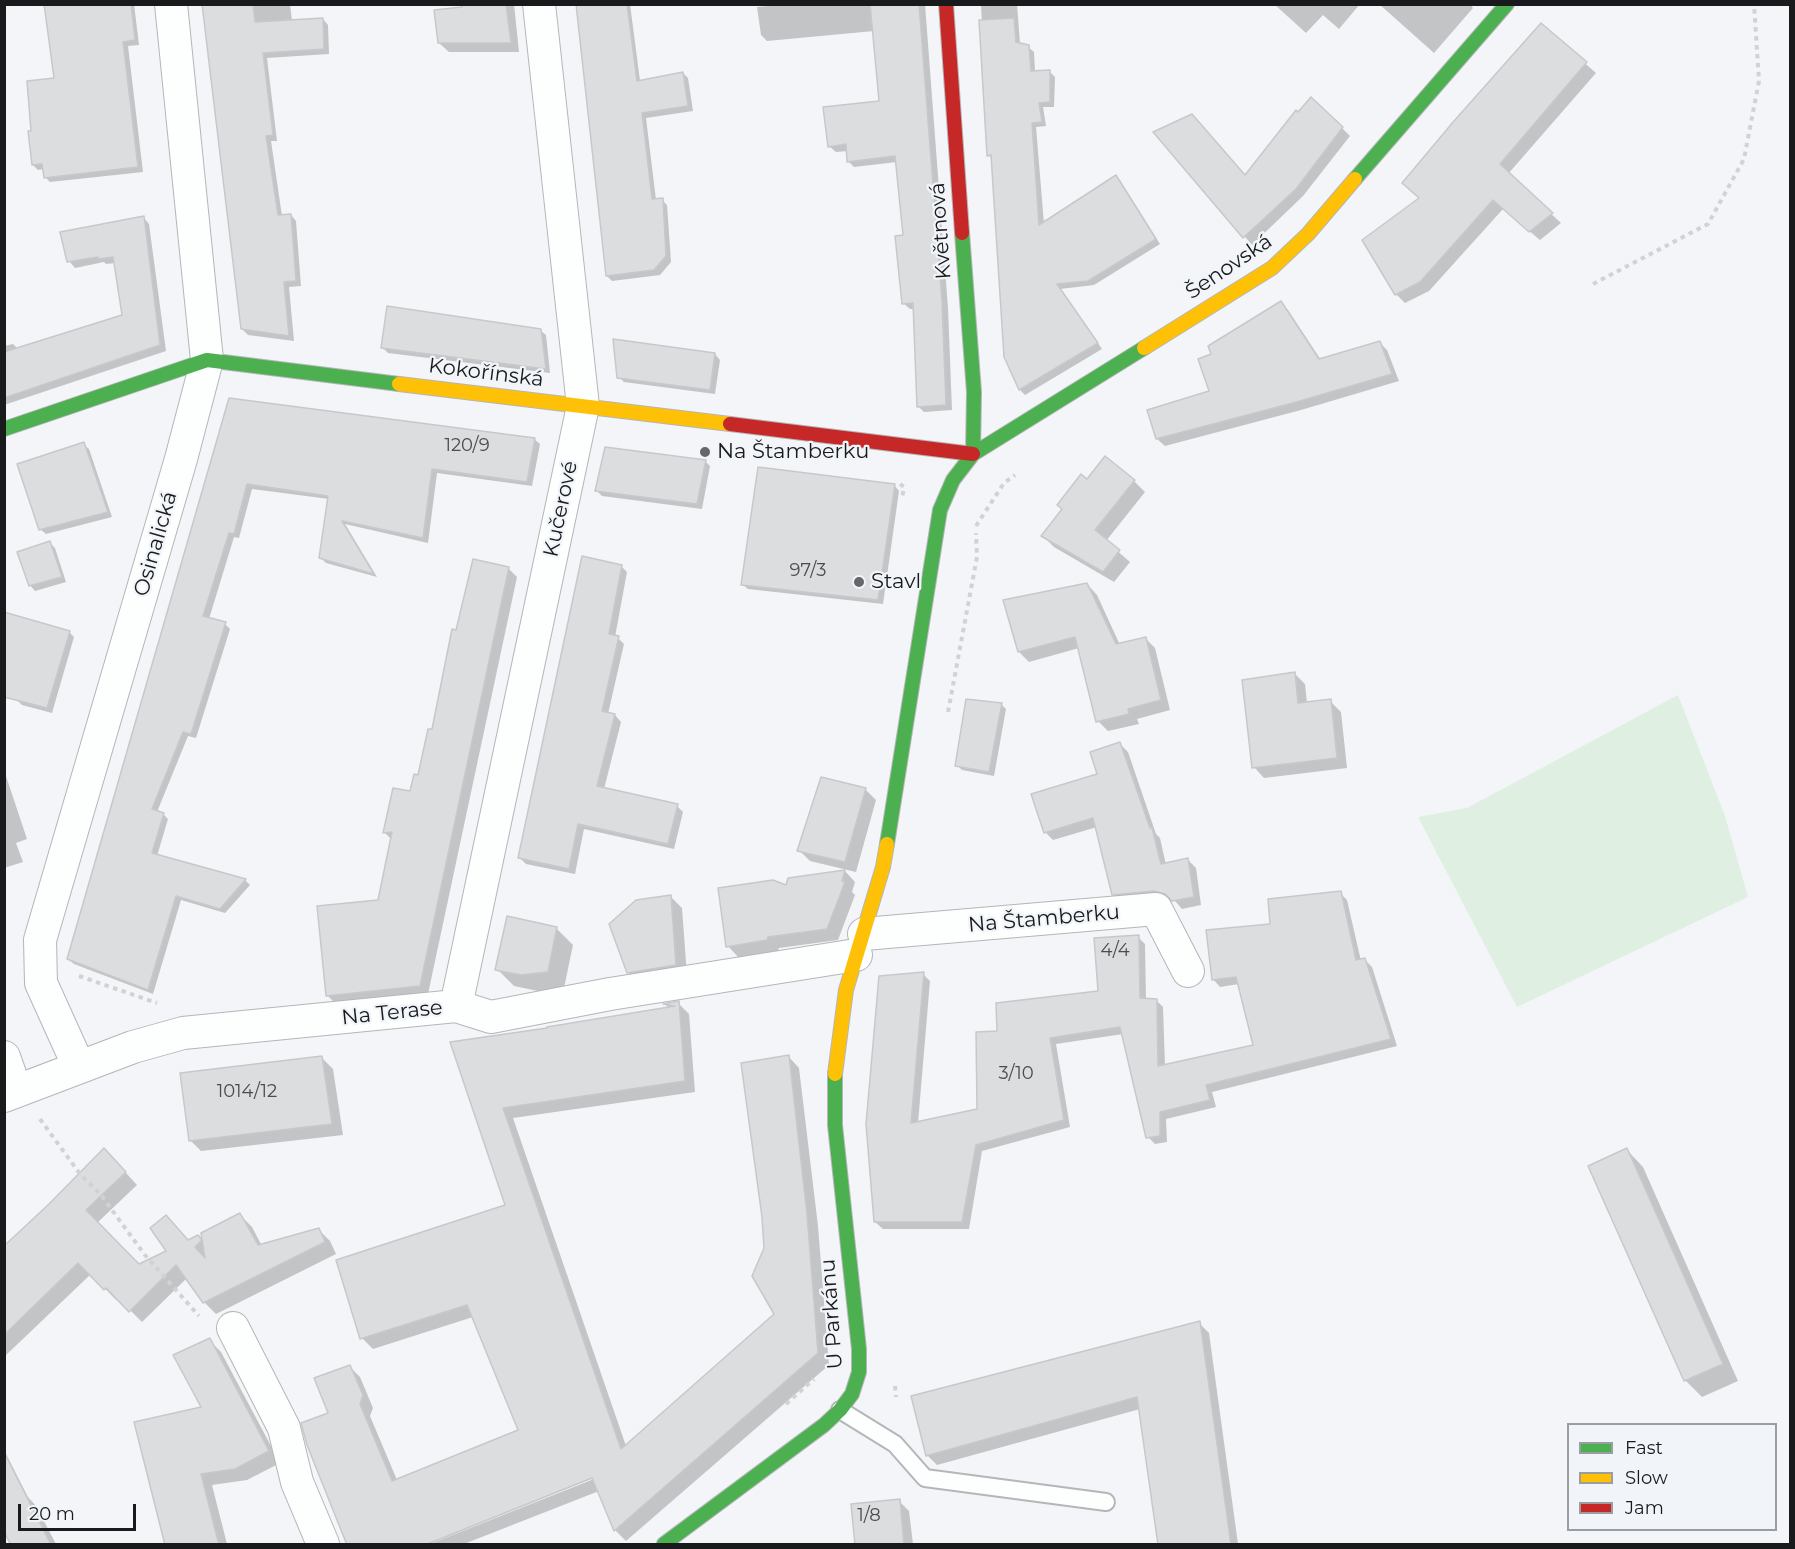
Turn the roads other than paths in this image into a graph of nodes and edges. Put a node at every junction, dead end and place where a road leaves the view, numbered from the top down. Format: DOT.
graph roads {
  1 [pos="171,4"];
  2 [pos="539,4"];
  3 [pos="946,4"];
  4 [pos="1507,4"];
  5 [pos="207,360"];
  6 [pos="583,406"];
  7 [pos="4,429"];
  8 [pos="973,454"];
  9 [pos="860,945"];
  10 [pos="1188,971"];
  11 [pos="456,1006"];
  12 [pos="4,1057"];
  13 [pos="79,1067"];
  14 [pos="10,1093"];
  15 [pos="233,1328"];
  16 [pos="840,1410"];
  17 [pos="1106,1502"];
  18 [pos="323,1545"];
  19 [pos="664,1545"];
  1 -- 5 [label="street, Osinalická"];
  2 -- 6 [label="street, Kučerové"];
  3 -- 8 [label="street, Květnová"];
  4 -- 8 [label="street, Šenovská"];
  5 -- 6 [label="street, Kokořínská"];
  5 -- 7 [label="street, Kokořínská"];
  5 -- 13 [label="street, Osinalická"];
  6 -- 8 [label="street, Kokořínská"];
  6 -- 11 [label="street, Kučerové"];
  8 -- 9 [label="street"];
  9 -- 10 [label="street, Na Štamberku"];
  9 -- 11 [label="street, Na Terase"];
  9 -- 16 [label="street, U Parkánu"];
  11 -- 13 [label="street, Na Terase"];
  12 -- 14 [label="street"];
  13 -- 14 [label="street, Na Terase"];
  15 -- 18 [label="street"];
  16 -- 17 [label="lane"];
  16 -- 19 [label="street, U Parkánu"];
}
